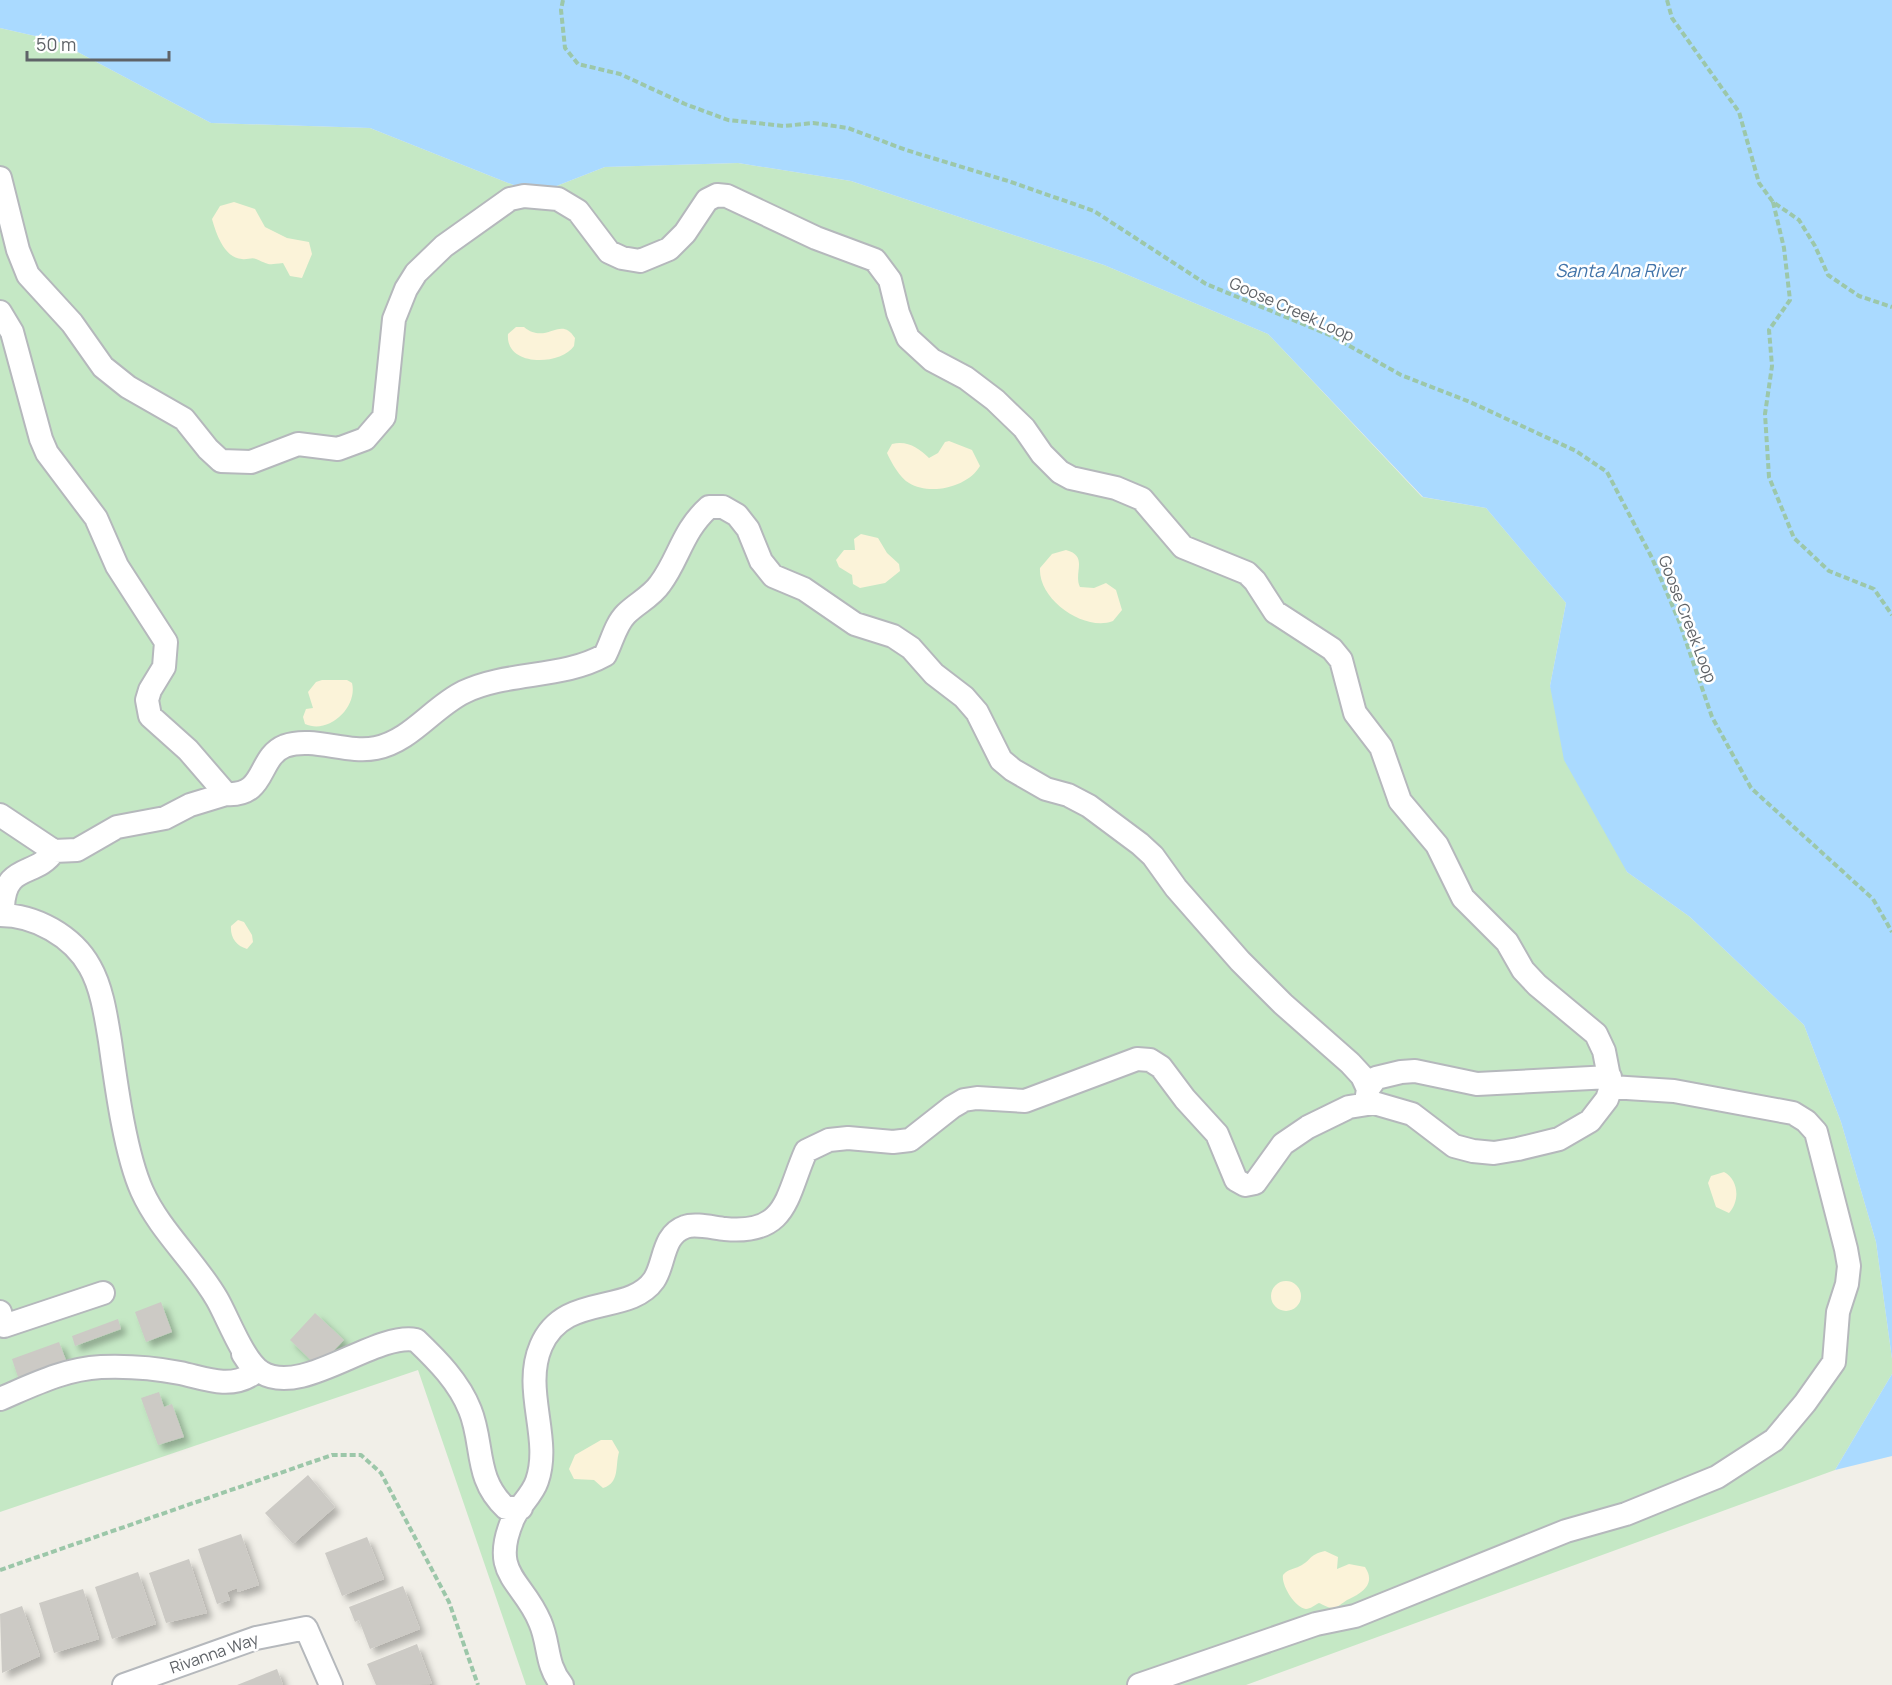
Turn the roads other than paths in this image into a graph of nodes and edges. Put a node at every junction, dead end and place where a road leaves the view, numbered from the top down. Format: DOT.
graph roads {
  1 [pos="0,178"];
  2 [pos="0,312"];
  3 [pos="226,794"];
  4 [pos="0,815"];
  5 [pos="54,850"];
  6 [pos="0,910"];
  7 [pos="0,916"];
  8 [pos="1610,1082"];
  9 [pos="1367,1097"];
  10 [pos="103,1293"];
  11 [pos="0,1312"];
  12 [pos="0,1399"];
  13 [pos="521,1508"];
  14 [pos="124,1685"];
  15 [pos="331,1685"];
  16 [pos="562,1685"];
  17 [pos="1139,1685"];
  1 -- 8 [label="street"];
  2 -- 3 [label="street"];
  3 -- 5 [label="street"];
  3 -- 9 [label="street"];
  4 -- 5 [label="street"];
  5 -- 6 [label="street"];
  7 -- 12 [label="street"];
  7 -- 13 [label="street"];
  8 -- 9 [label="street"];
  8 -- 9 [label="street"];
  8 -- 17 [label="street"];
  9 -- 13 [label="street"];
  10 -- 11 [label="street"];
  13 -- 16 [label="street"];
  14 -- 15 [label="street, Rivanna Way"];
}
